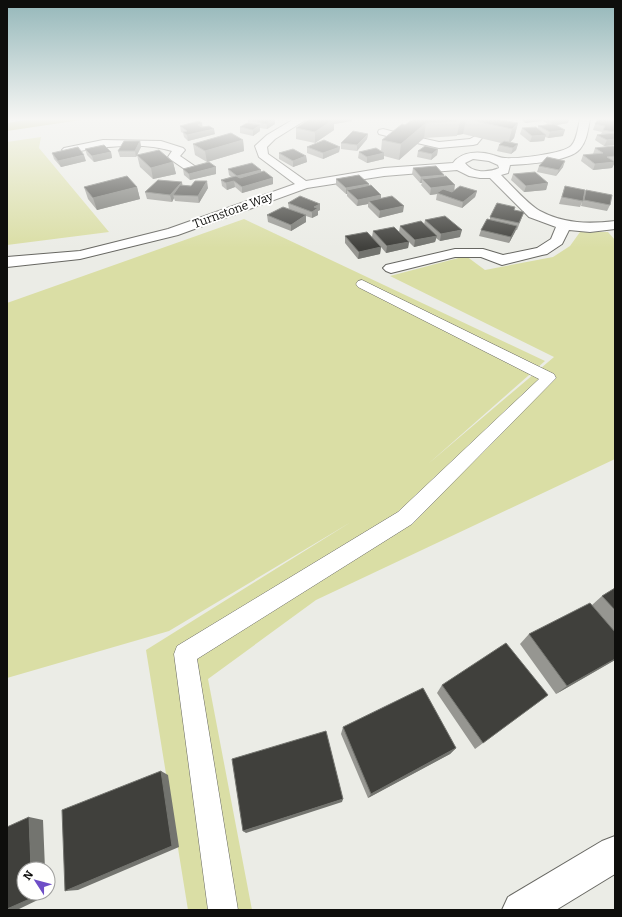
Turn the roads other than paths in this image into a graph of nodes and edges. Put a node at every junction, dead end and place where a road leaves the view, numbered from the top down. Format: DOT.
graph roads {
  1 [pos="181,162"];
  2 [pos="271,162"];
  3 [pos="459,162"];
  4 [pos="502,162"];
  5 [pos="460,166"];
  6 [pos="190,167"];
  7 [pos="493,174"];
  8 [pos="304,185"];
  9 [pos="564,225"];
  10 [pos="615,225"];
  11 [pos="7,262"];
  12 [pos="391,268"];
  13 [pos="362,284"];
  14 [pos="615,854"];
  15 [pos="223,910"];
  16 [pos="521,910"];
  1 -- 6 [label="street"];
  2 -- 8 [label="street"];
  3 -- 5 [label="street"];
  4 -- 7 [label="street"];
  5 -- 7 [label="street"];
  5 -- 8 [label="street, Turnstone Way"];
  7 -- 9 [label="street"];
  8 -- 11 [label="street, Turnstone Way"];
  9 -- 10 [label="street"];
  9 -- 12 [label="street"];
  13 -- 15 [label="lane"];
  14 -- 16 [label="street"];
}
